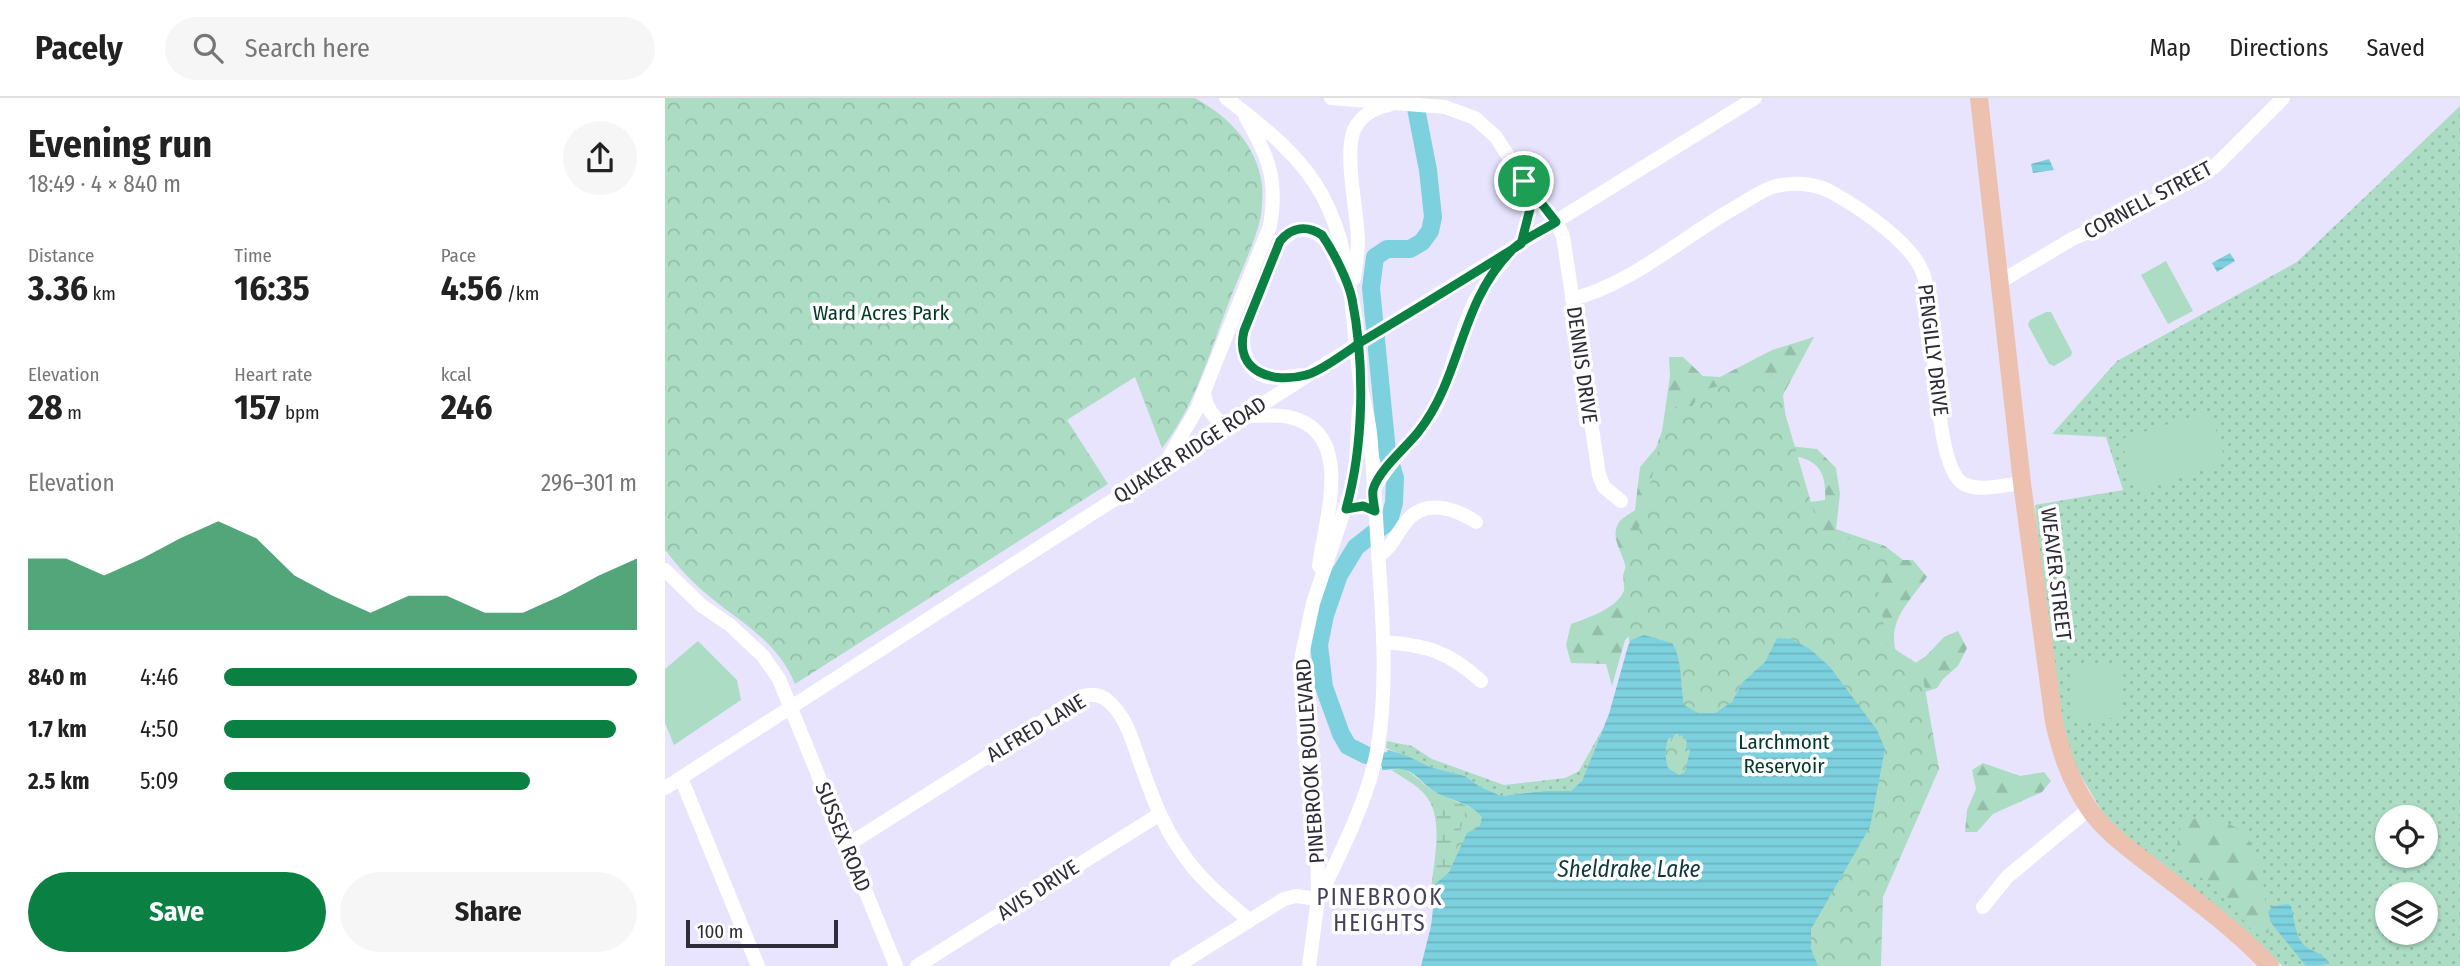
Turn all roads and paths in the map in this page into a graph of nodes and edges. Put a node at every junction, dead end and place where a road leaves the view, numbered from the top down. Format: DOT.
graph roads {
  1 [pos="1226,98"];
  2 [pos="1331,98"];
  3 [pos="1755,98"];
  4 [pos="1979,98"];
  5 [pos="2283,98"];
  6 [pos="1397,103"];
  7 [pos="1242,111"];
  8 [pos="1524,181"];
  9 [pos="1556,222"];
  10 [pos="1516,247"];
  11 [pos="1998,283"];
  12 [pos="1352,297"];
  13 [pos="1572,299"];
  14 [pos="1308,375"];
  15 [pos="1360,380"];
  16 [pos="1204,391"];
  17 [pos="1244,416"];
  18 [pos="1226,428"];
  19 [pos="1163,467"];
  20 [pos="2022,484"];
  21 [pos="1373,491"];
  22 [pos="1621,501"];
  23 [pos="1346,509"];
  24 [pos="1375,518"];
  25 [pos="1476,522"];
  26 [pos="1377,549"];
  27 [pos="665,570"];
  28 [pos="1317,590"];
  29 [pos="1383,642"];
  30 [pos="1481,681"];
  31 [pos="790,707"];
  32 [pos="681,778"];
  33 [pos="665,788"];
  34 [pos="2089,809"];
  35 [pos="1160,814"];
  36 [pos="846,846"];
  37 [pos="1318,899"];
  38 [pos="1983,907"];
  39 [pos="1249,920"];
  40 [pos="758,966"];
  41 [pos="896,966"];
  42 [pos="916,966"];
  43 [pos="1177,966"];
  44 [pos="1309,966"];
  45 [pos="2270,966"];
  1 -- 7 [label="street, PINEBROOK BOULEVARD"];
  2 -- 6 [label="street"];
  3 -- 9 [label="street, QUAKER RIDGE ROAD"];
  4 -- 11 [label="main road, WEAVER STREET"];
  5 -- 11 [label="street, CORNELL STREET"];
  6 -- 8 [label="street"];
  6 -- 12 [label="street"];
  7 -- 12 [label="street, PINEBROOK BOULEVARD"];
  7 -- 16 [label="street"];
  8 -- 9 [label="street"];
  8 -- 10 [label="street"];
  9 -- 10 [label="street, QUAKER RIDGE ROAD"];
  9 -- 13 [label="street, DENNIS DRIVE"];
  10 -- 14 [label="street, QUAKER RIDGE ROAD"];
  10 -- 21 [label="street"];
  11 -- 20 [label="main road, WEAVER STREET"];
  12 -- 14 [label="street"];
  12 -- 15 [label="street, PINEBROOK BOULEVARD"];
  13 -- 20 [label="street, PENGILLY DRIVE"];
  13 -- 22 [label="street, DENNIS DRIVE"];
  14 -- 17 [label="street, QUAKER RIDGE ROAD"];
  15 -- 21 [label="street, PINEBROOK BOULEVARD"];
  15 -- 23 [label="street, PINEBROOK BOULEVARD"];
  16 -- 18 [label="street"];
  16 -- 19 [label="street"];
  17 -- 18 [label="street, QUAKER RIDGE ROAD"];
  17 -- 28 [label="street"];
  18 -- 19 [label="street, QUAKER RIDGE ROAD"];
  19 -- 31 [label="street, QUAKER RIDGE ROAD"];
  20 -- 34 [label="main road, WEAVER STREET"];
  21 -- 24 [label="street, PINEBROOK BOULEVARD"];
  23 -- 24 [label="street"];
  23 -- 28 [label="street, PINEBROOK BOULEVARD"];
  24 -- 26 [label="street, PINEBROOK BOULEVARD"];
  25 -- 26 [label="street"];
  26 -- 29 [label="street, PINEBROOK BOULEVARD"];
  27 -- 31 [label="street, SUSSEX ROAD"];
  28 -- 37 [label="street, PINEBROOK BOULEVARD"];
  29 -- 30 [label="street"];
  29 -- 37 [label="street, PINEBROOK BOULEVARD"];
  31 -- 32 [label="street, QUAKER RIDGE ROAD"];
  31 -- 36 [label="street, SUSSEX ROAD"];
  32 -- 33 [label="street, QUAKER RIDGE ROAD"];
  32 -- 40 [label="street"];
  34 -- 38 [label="street"];
  34 -- 45 [label="main road, WEAVER STREET"];
  35 -- 36 [label="street, ALFRED LANE"];
  35 -- 39 [label="street, ALFRED LANE"];
  35 -- 42 [label="street, AVIS DRIVE"];
  36 -- 41 [label="street, SUSSEX ROAD"];
  37 -- 39 [label="street"];
  37 -- 44 [label="street, PINEBROOK BOULEVARD"];
  39 -- 43 [label="street"];
}
